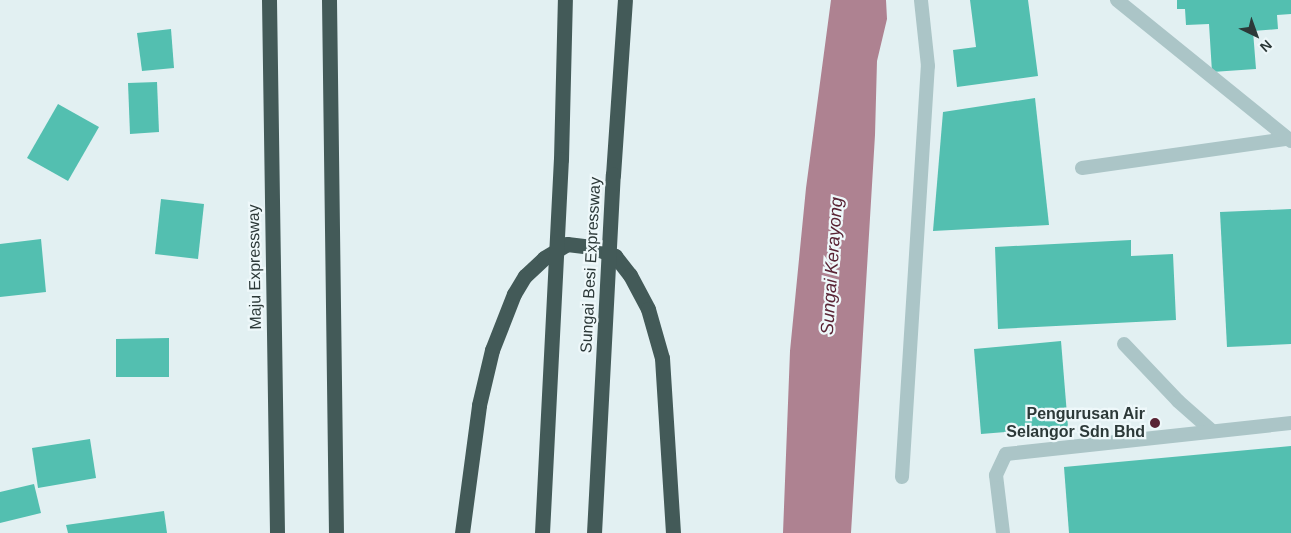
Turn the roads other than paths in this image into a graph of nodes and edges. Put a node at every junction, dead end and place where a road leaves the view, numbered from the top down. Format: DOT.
graph roads {
  1 [pos="269,0"];
  2 [pos="329,0"];
  3 [pos="565,0"];
  4 [pos="625,0"];
  5 [pos="921,0"];
  6 [pos="1117,0"];
  7 [pos="1289,140"];
  8 [pos="1082,168"];
  9 [pos="1124,344"];
  10 [pos="1291,423"];
  11 [pos="1212,431"];
  12 [pos="902,477"];
  13 [pos="276,533"];
  14 [pos="336,533"];
  15 [pos="462,533"];
  16 [pos="542,533"];
  17 [pos="594,533"];
  18 [pos="673,533"];
  19 [pos="1003,533"];
  1 -- 13 [label="highway, Maju Expressway"];
  2 -- 14 [label="highway"];
  3 -- 16 [label="highway, bridge"];
  4 -- 17 [label="highway, Sungai Besi Expressway, bridge"];
  5 -- 12 [label="street"];
  6 -- 7 [label="street"];
  7 -- 8 [label="street"];
  9 -- 11 [label="street"];
  10 -- 11 [label="street"];
  11 -- 19 [label="street"];
  15 -- 18 [label="highway"];
}
